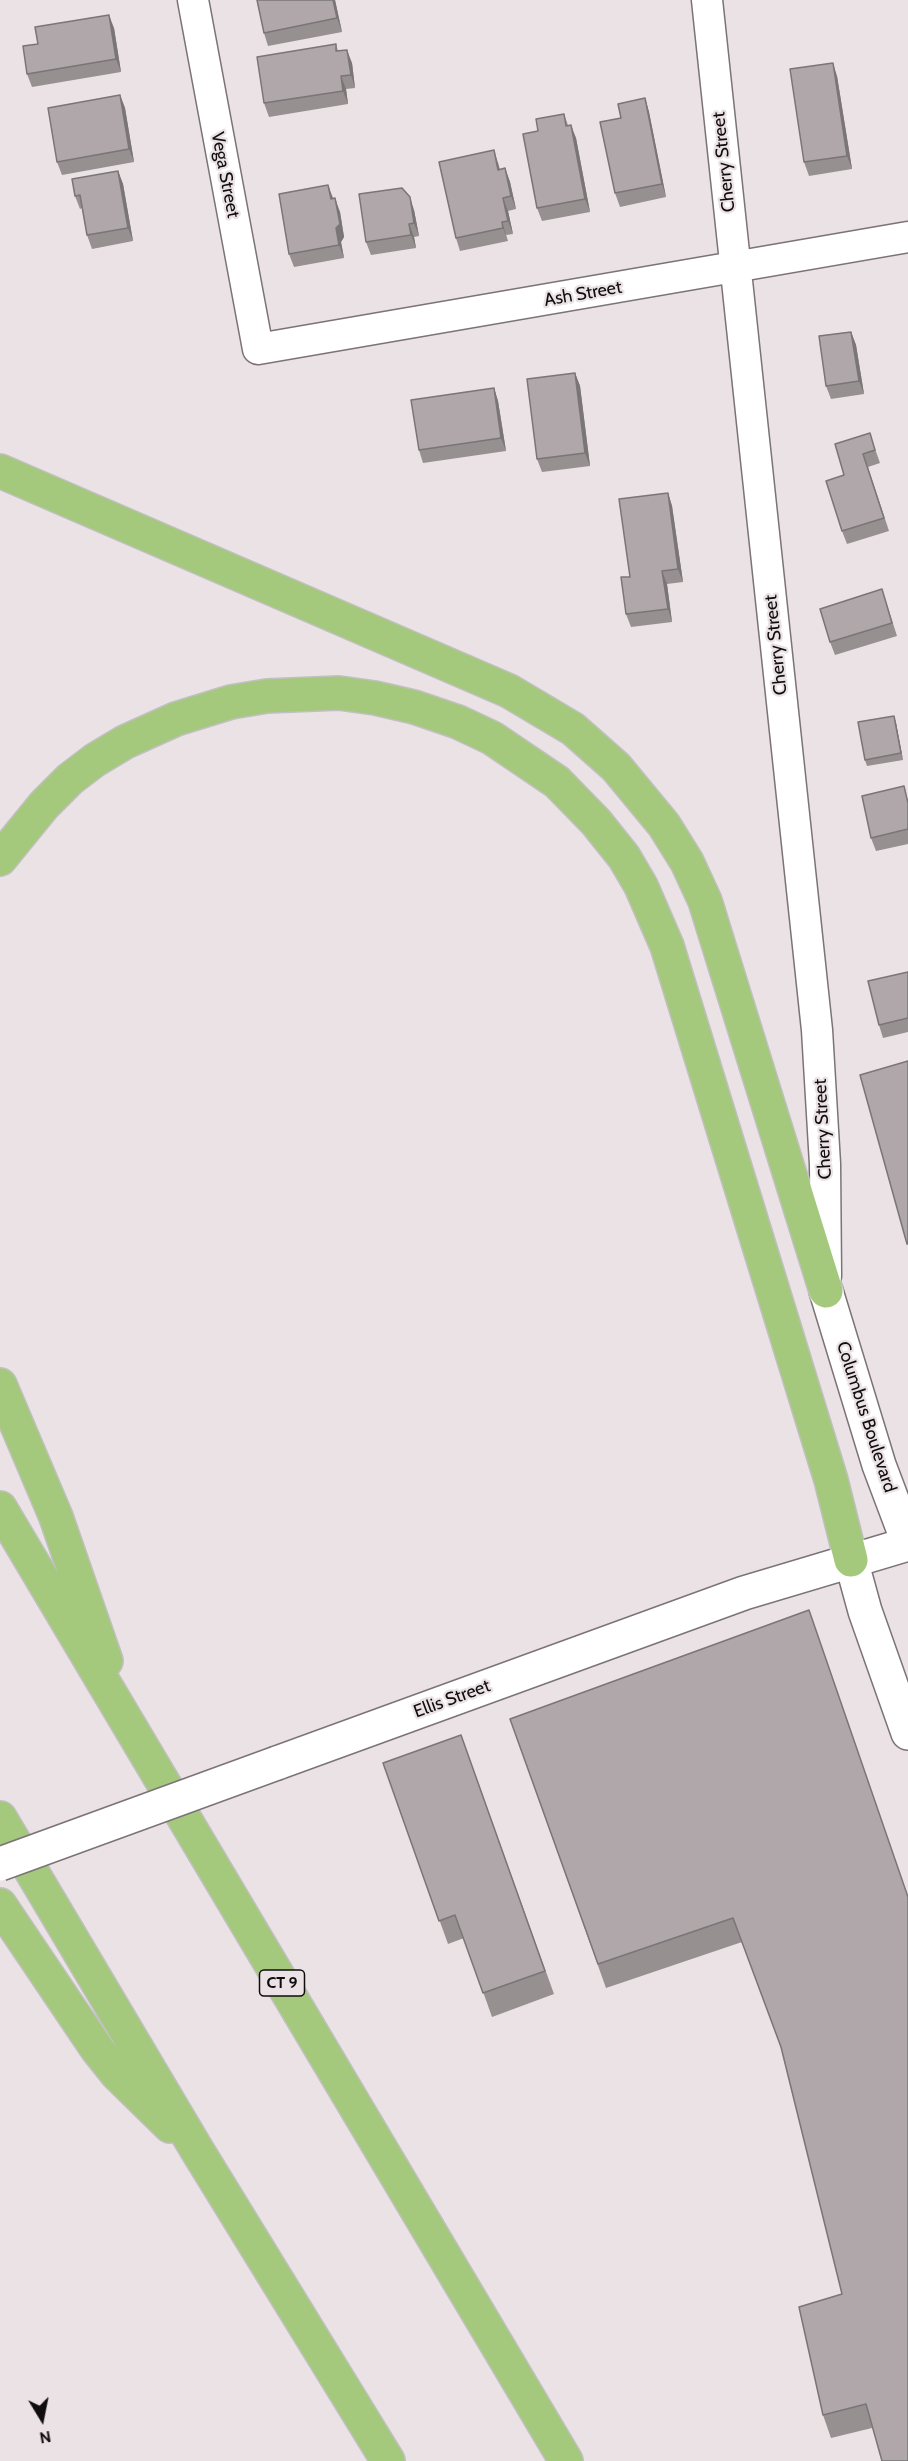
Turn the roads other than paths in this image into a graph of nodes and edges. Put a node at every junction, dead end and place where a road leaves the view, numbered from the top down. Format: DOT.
graph roads {
  1 [pos="193,0"];
  2 [pos="707,0"];
  3 [pos="908,237"];
  4 [pos="736,268"];
  5 [pos="258,349"];
  6 [pos="0,471"];
  7 [pos="0,860"];
  8 [pos="826,1291"];
  9 [pos="0,1385"];
  10 [pos="0,1508"];
  11 [pos="908,1543"];
  12 [pos="851,1560"];
  13 [pos="121,1711"];
  14 [pos="908,1733"];
  15 [pos="0,1818"];
  16 [pos="0,1864"];
  17 [pos="0,1905"];
  18 [pos="197,2150"];
  19 [pos="388,2461"];
  20 [pos="566,2461"];
  1 -- 5 [label="street, Vega Street"];
  2 -- 4 [label="street, Cherry Street"];
  3 -- 4 [label="street, Ash Street"];
  4 -- 5 [label="street, Ash Street"];
  4 -- 8 [label="street, Cherry Street"];
  6 -- 8 [label="highway"];
  7 -- 12 [label="highway"];
  8 -- 11 [label="street, Columbus Boulevard"];
  9 -- 13 [label="highway"];
  10 -- 13 [label="highway, CT 9"];
  11 -- 12 [label="street, Ellis Street"];
  12 -- 14 [label="street"];
  12 -- 16 [label="street, Ellis Street, bridge"];
  13 -- 20 [label="highway, CT 9"];
  15 -- 18 [label="highway"];
  17 -- 18 [label="highway"];
  18 -- 19 [label="highway"];
}
